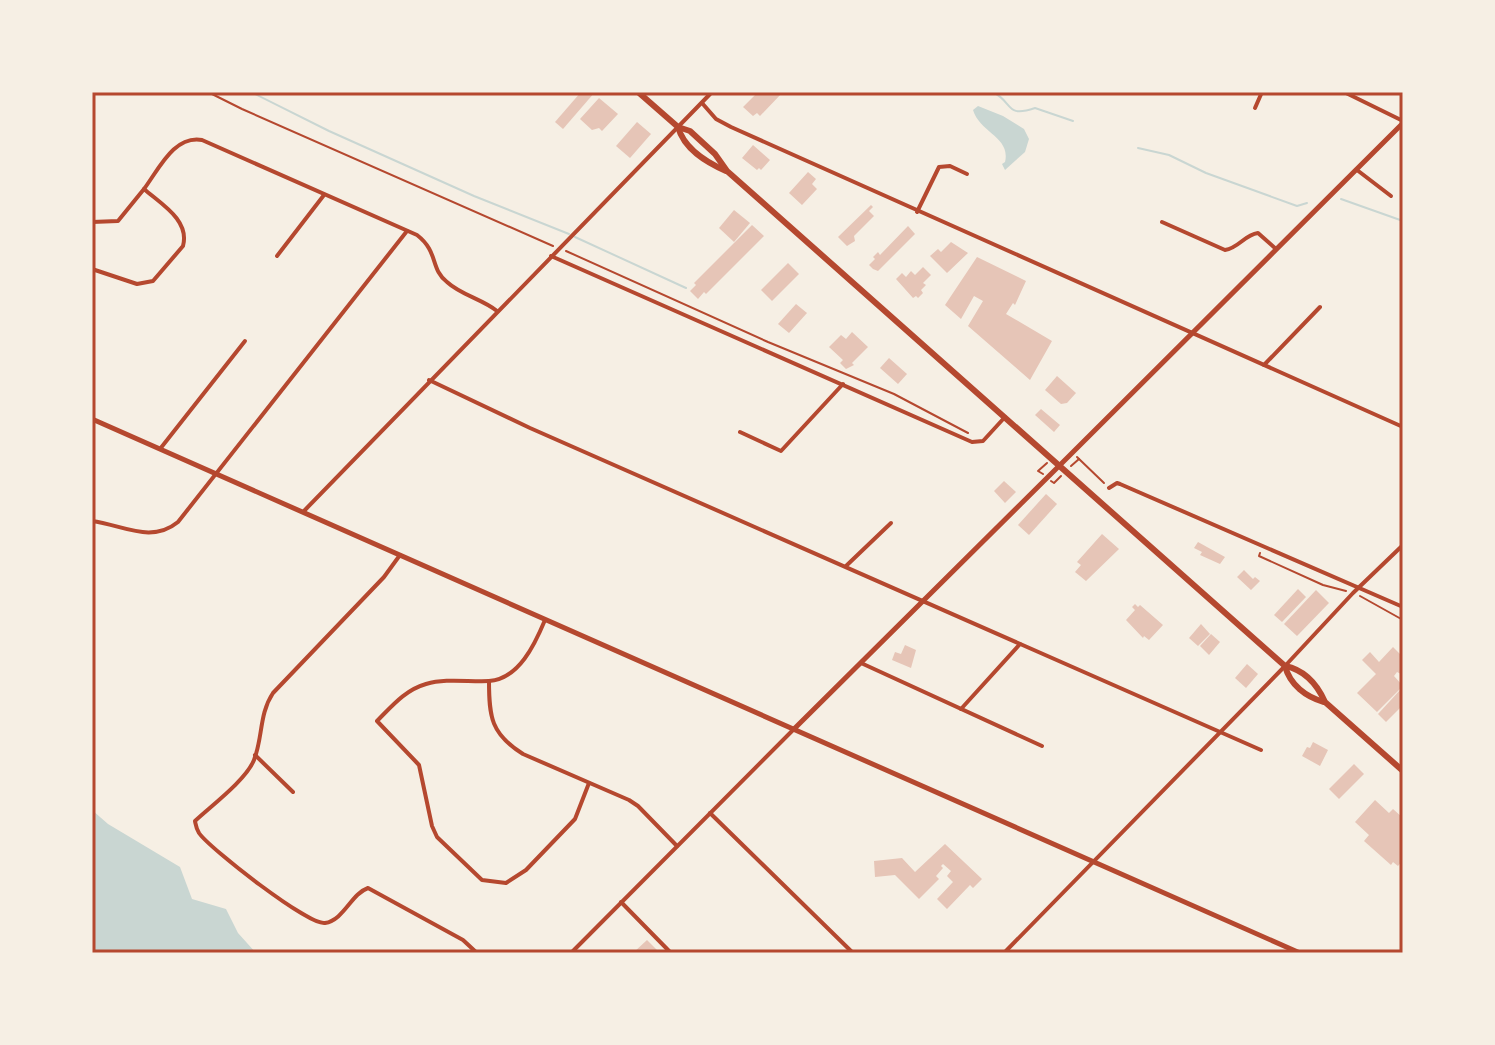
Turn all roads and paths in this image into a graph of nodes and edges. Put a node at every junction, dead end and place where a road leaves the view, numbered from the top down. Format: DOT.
graph roads {
  1 [pos="208,92"];
  2 [pos="638,92"];
  3 [pos="712,92"];
  4 [pos="1262,92"];
  5 [pos="1344,92"];
  6 [pos="702,103"];
  7 [pos="1255,108"];
  8 [pos="1403,122"];
  9 [pos="678,127"];
  10 [pos="1357,170"];
  11 [pos="727,171"];
  12 [pos="967,174"];
  13 [pos="144,189"];
  14 [pos="324,194"];
  15 [pos="1391,196"];
  16 [pos="917,212"];
  17 [pos="92,222"];
  18 [pos="1162,222"];
  19 [pos="407,231"];
  20 [pos="551,245"];
  21 [pos="1276,249"];
  22 [pos="564,251"];
  23 [pos="277,256"];
  24 [pos="551,256"];
  25 [pos="92,269"];
  26 [pos="1320,307"];
  27 [pos="497,311"];
  28 [pos="1193,333"];
  29 [pos="245,341"];
  30 [pos="1264,365"];
  31 [pos="429,380"];
  32 [pos="843,384"];
  33 [pos="1005,417"];
  34 [pos="92,419"];
  35 [pos="1403,427"];
  36 [pos="740,432"];
  37 [pos="973,436"];
  38 [pos="160,449"];
  39 [pos="1079,459"];
  40 [pos="1059,466"];
  41 [pos="215,473"];
  42 [pos="1109,488"];
  43 [pos="303,512"];
  44 [pos="92,521"];
  45 [pos="891,523"];
  46 [pos="1263,544"];
  47 [pos="1403,545"];
  48 [pos="400,555"];
  49 [pos="846,566"];
  50 [pos="1359,587"];
  51 [pos="1344,590"];
  52 [pos="1360,596"];
  53 [pos="925,600"];
  54 [pos="1403,607"];
  55 [pos="545,620"];
  56 [pos="1403,620"];
  57 [pos="1020,644"];
  58 [pos="861,663"];
  59 [pos="1285,666"];
  60 [pos="489,681"];
  61 [pos="1325,702"];
  62 [pos="961,709"];
  63 [pos="794,729"];
  64 [pos="1220,732"];
  65 [pos="1042,746"];
  66 [pos="1261,750"];
  67 [pos="255,755"];
  68 [pos="1403,771"];
  69 [pos="589,783"];
  70 [pos="293,792"];
  71 [pos="710,813"];
  72 [pos="677,846"];
  73 [pos="1094,862"];
  74 [pos="621,902"];
  75 [pos="1288,950"];
  76 [pos="477,953"];
  77 [pos="571,953"];
  78 [pos="671,953"];
  79 [pos="853,953"];
  80 [pos="1004,953"];
  81 [pos="1300,953"];
  1 -- 20 [label="path"];
  2 -- 9 [label="main road"];
  3 -- 6 [label="street"];
  4 -- 7 [label="street"];
  5 -- 8 [label="street"];
  6 -- 9 [label="street"];
  6 -- 16 [label="street"];
  8 -- 10 [label="street"];
  9 -- 11 [label="main road"];
  9 -- 11 [label="main road"];
  9 -- 24 [label="street"];
  10 -- 15 [label="street"];
  10 -- 21 [label="street"];
  11 -- 33 [label="main road"];
  12 -- 16 [label="street"];
  13 -- 14 [label="street"];
  13 -- 17 [label="street"];
  13 -- 25 [label="street"];
  14 -- 19 [label="street"];
  14 -- 23 [label="street"];
  16 -- 28 [label="street"];
  18 -- 21 [label="street"];
  19 -- 27 [label="street"];
  19 -- 41 [label="street"];
  21 -- 28 [label="street"];
  22 -- 37 [label="path"];
  24 -- 27 [label="street"];
  24 -- 32 [label="street"];
  26 -- 30 [label="street"];
  27 -- 31 [label="street"];
  28 -- 30 [label="street"];
  28 -- 40 [label="street"];
  29 -- 38 [label="street"];
  30 -- 35 [label="street"];
  31 -- 43 [label="street"];
  31 -- 49 [label="street"];
  32 -- 33 [label="street"];
  32 -- 36 [label="street"];
  33 -- 40 [label="main road"];
  34 -- 38 [label="street"];
  38 -- 41 [label="street"];
  39 -- 42 [label="path"];
  40 -- 53 [label="street"];
  40 -- 59 [label="main road"];
  41 -- 43 [label="street"];
  41 -- 44 [label="street"];
  42 -- 46 [label="street"];
  43 -- 48 [label="street"];
  45 -- 49 [label="street"];
  46 -- 50 [label="street"];
  46 -- 51 [label="path"];
  47 -- 50 [label="street"];
  48 -- 55 [label="street"];
  48 -- 67 [label="street"];
  49 -- 53 [label="street"];
  50 -- 54 [label="street"];
  50 -- 59 [label="street"];
  52 -- 56 [label="path"];
  53 -- 57 [label="street"];
  53 -- 58 [label="street"];
  55 -- 60 [label="street"];
  55 -- 63 [label="street"];
  57 -- 62 [label="street"];
  57 -- 64 [label="street"];
  58 -- 62 [label="street"];
  58 -- 63 [label="street"];
  59 -- 61 [label="main road"];
  59 -- 61 [label="main road"];
  59 -- 64 [label="street"];
  60 -- 69 [label="street"];
  60 -- 69 [label="street"];
  61 -- 68 [label="main road"];
  62 -- 65 [label="street"];
  63 -- 71 [label="street"];
  63 -- 73 [label="street"];
  64 -- 66 [label="street"];
  64 -- 73 [label="street"];
  67 -- 70 [label="street"];
  67 -- 76 [label="street"];
  69 -- 72 [label="street"];
  71 -- 72 [label="street"];
  71 -- 79 [label="street"];
  72 -- 74 [label="street"];
  73 -- 75 [label="street"];
  73 -- 80 [label="street"];
  74 -- 77 [label="street"];
  74 -- 78 [label="street"];
  75 -- 81 [label="street"];
}
